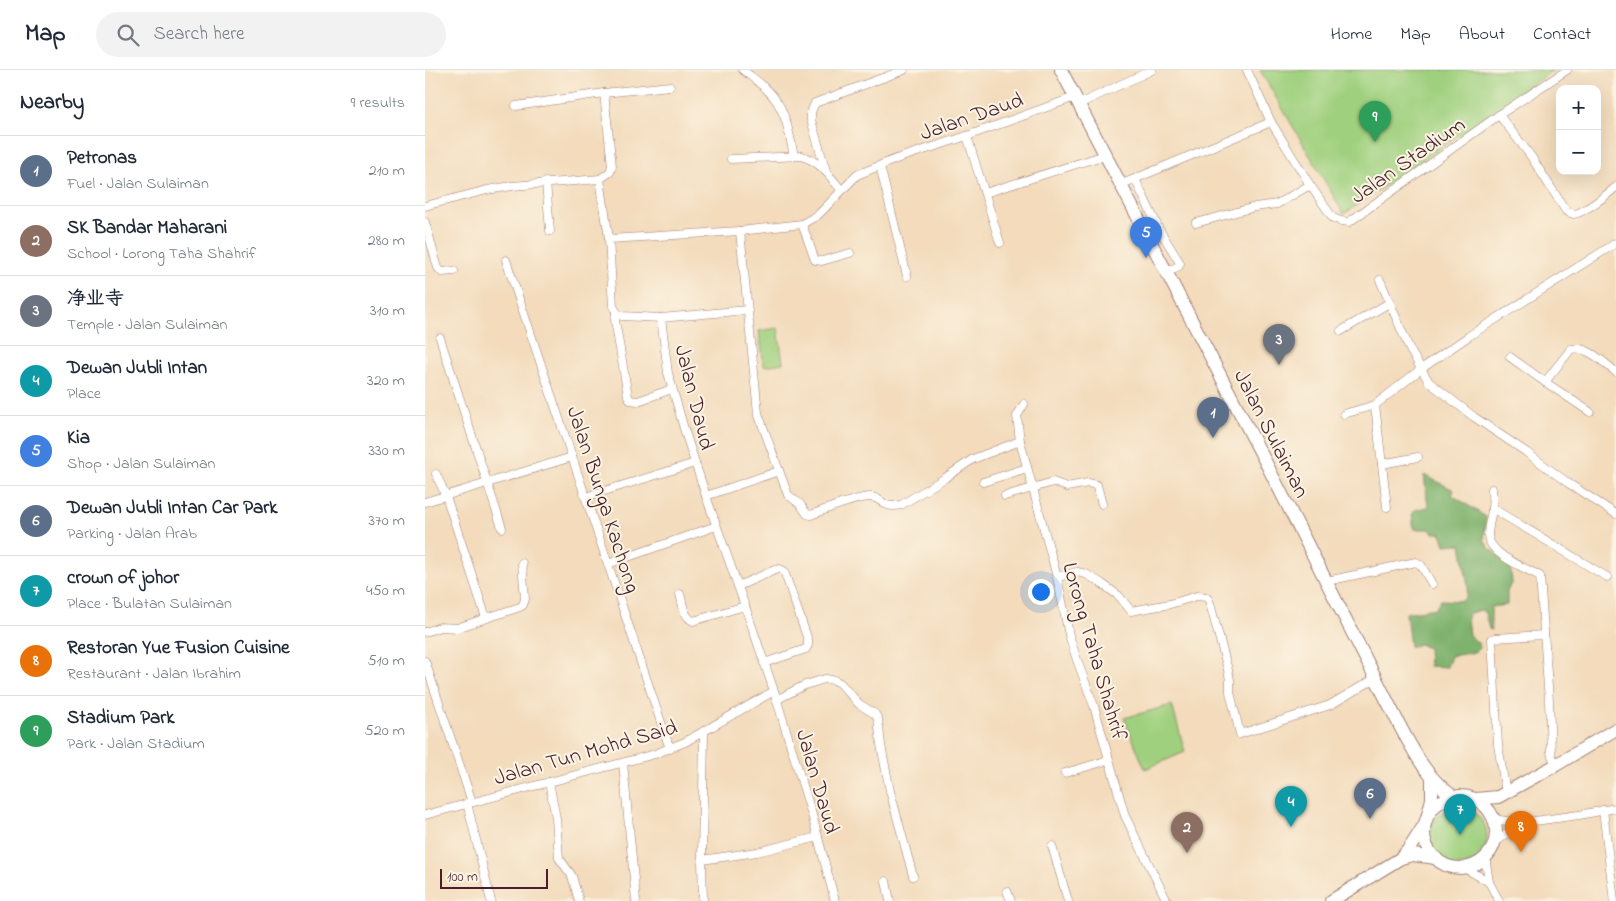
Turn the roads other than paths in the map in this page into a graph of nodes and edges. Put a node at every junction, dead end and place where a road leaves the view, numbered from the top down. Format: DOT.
graph roads {
  1 [pos="743,70"];
  2 [pos="904,70"];
  3 [pos="1061,70"];
  4 [pos="1153,70"];
  5 [pos="1247,70"];
  6 [pos="1567,70"];
  7 [pos="670,86"];
  8 [pos="604,93"];
  9 [pos="1077,101"];
  10 [pos="516,106"];
  11 [pos="1499,114"];
  12 [pos="1271,122"];
  13 [pos="967,136"];
  14 [pos="1105,155"];
  15 [pos="794,156"];
  16 [pos="731,159"];
  17 [pos="880,166"];
  18 [pos="826,171"];
  19 [pos="600,179"];
  20 [pos="1135,179"];
  21 [pos="546,182"];
  22 [pos="1310,184"];
  23 [pos="1120,185"];
  24 [pos="1616,187"];
  25 [pos="841,190"];
  26 [pos="985,194"];
  27 [pos="425,206"];
  28 [pos="425,222"];
  29 [pos="1197,223"];
  30 [pos="802,224"];
  31 [pos="1159,229"];
  32 [pos="740,231"];
  33 [pos="550,232"];
  34 [pos="1146,234"];
  35 [pos="609,240"];
  36 [pos="1000,243"];
  37 [pos="1616,244"];
  38 [pos="850,254"];
  39 [pos="506,260"];
  40 [pos="454,271"];
  41 [pos="1166,272"];
  42 [pos="907,276"];
  43 [pos="1379,280"];
  44 [pos="1389,303"];
  45 [pos="747,310"];
  46 [pos="616,312"];
  47 [pos="661,318"];
  48 [pos="1341,331"];
  49 [pos="440,338"];
  50 [pos="1509,358"];
  51 [pos="1421,369"];
  52 [pos="1616,372"];
  53 [pos="1545,382"];
  54 [pos="673,389"];
  55 [pos="1024,404"];
  56 [pos="1375,404"];
  57 [pos="1590,412"];
  58 [pos="1344,414"];
  59 [pos="1020,441"];
  60 [pos="572,457"];
  61 [pos="1418,457"];
  62 [pos="695,463"];
  63 [pos="1382,464"];
  64 [pos="1027,468"];
  65 [pos="779,472"];
  66 [pos="436,474"];
  67 [pos="983,482"];
  68 [pos="487,483"];
  69 [pos="1032,488"];
  70 [pos="1492,489"];
  71 [pos="445,496"];
  72 [pos="585,496"];
  73 [pos="706,496"];
  74 [pos="1005,496"];
  75 [pos="425,502"];
  76 [pos="1102,504"];
  77 [pos="1387,507"];
  78 [pos="1492,508"];
  79 [pos="1616,514"];
  80 [pos="717,526"];
  81 [pos="502,528"];
  82 [pos="522,563"];
  83 [pos="608,564"];
  84 [pos="1057,577"];
  85 [pos="1607,578"];
  86 [pos="1327,581"];
  87 [pos="1432,584"];
  88 [pos="738,586"];
  89 [pos="680,594"];
  90 [pos="745,606"];
  91 [pos="485,618"];
  92 [pos="425,632"];
  93 [pos="1544,635"];
  94 [pos="425,661"];
  95 [pos="764,663"];
  96 [pos="1376,678"];
  97 [pos="774,691"];
  98 [pos="777,700"];
  99 [pos="1616,729"];
  100 [pos="704,731"];
  101 [pos="670,749"];
  102 [pos="1109,760"];
  103 [pos="623,763"];
  104 [pos="1557,765"];
  105 [pos="1065,773"];
  106 [pos="1432,779"];
  107 [pos="549,782"];
  108 [pos="1502,795"];
  109 [pos="1454,797"];
  110 [pos="1476,799"];
  111 [pos="470,802"];
  112 [pos="1616,808"];
  113 [pos="1603,810"];
  114 [pos="425,815"];
  115 [pos="1492,817"];
  116 [pos="1425,822"];
  117 [pos="1520,823"];
  118 [pos="817,838"];
  119 [pos="1493,845"];
  120 [pos="1052,846"];
  121 [pos="1485,856"];
  122 [pos="1401,858"];
  123 [pos="1436,858"];
  124 [pos="702,860"];
  125 [pos="1463,867"];
  126 [pos="913,876"];
  127 [pos="886,881"];
  128 [pos="1489,882"];
  129 [pos="1007,891"];
  130 [pos="1334,900"];
  131 [pos="491,901"];
  132 [pos="579,901"];
  133 [pos="636,901"];
  134 [pos="703,901"];
  135 [pos="835,901"];
  136 [pos="890,901"];
  137 [pos="1011,901"];
  138 [pos="1068,901"];
  139 [pos="1167,901"];
  140 [pos="1499,901"];
  141 [pos="1614,901"];
  1 -- 15 [label="street"];
  2 -- 18 [label="street"];
  3 -- 9 [label="main road, Jalan Sulaiman"];
  4 -- 9 [label="street, Jalan Daud"];
  5 -- 12 [label="street, Jalan Stadium"];
  6 -- 11 [label="street, Jalan Stadium"];
  7 -- 8 [label="street"];
  8 -- 10 [label="street"];
  8 -- 19 [label="street"];
  9 -- 13 [label="street, Jalan Daud"];
  9 -- 14 [label="main road, Jalan Sulaiman"];
  11 -- 22 [label="street, Jalan Stadium"];
  11 -- 24 [label="street"];
  12 -- 20 [label="street"];
  12 -- 22 [label="street, Jalan Stadium"];
  13 -- 17 [label="street, Jalan Daud"];
  13 -- 26 [label="street"];
  14 -- 23 [label="main road, Jalan Sulaiman"];
  14 -- 26 [label="street"];
  15 -- 16 [label="street"];
  15 -- 18 [label="street"];
  17 -- 25 [label="street, Jalan Daud"];
  17 -- 42 [label="street"];
  18 -- 25 [label="street"];
  19 -- 21 [label="street"];
  19 -- 35 [label="street"];
  20 -- 23 [label="street"];
  20 -- 31 [label="street"];
  21 -- 27 [label="street"];
  21 -- 33 [label="street"];
  22 -- 29 [label="street"];
  23 -- 34 [label="main road, Jalan Sulaiman"];
  25 -- 30 [label="street, Jalan Daud"];
  26 -- 36 [label="street"];
  28 -- 40 [label="street"];
  30 -- 32 [label="street, Jalan Daud"];
  30 -- 38 [label="street"];
  31 -- 34 [label="street"];
  31 -- 41 [label="street"];
  32 -- 35 [label="street, Jalan Daud"];
  32 -- 45 [label="street"];
  34 -- 41 [label="main road, Jalan Sulaiman"];
  35 -- 46 [label="street"];
  37 -- 51 [label="street"];
  39 -- 60 [label="street, Jalan Bunga Kachong"];
  41 -- 86 [label="main road, Jalan Sulaiman"];
  43 -- 44 [label="street"];
  44 -- 48 [label="street"];
  44 -- 51 [label="street"];
  45 -- 47 [label="street"];
  45 -- 65 [label="street"];
  46 -- 47 [label="street, Jalan Daud"];
  46 -- 54 [label="street"];
  47 -- 54 [label="street, Jalan Daud"];
  49 -- 68 [label="street"];
  50 -- 53 [label="street"];
  51 -- 56 [label="street"];
  51 -- 79 [label="street"];
  52 -- 53 [label="street"];
  53 -- 57 [label="street"];
  54 -- 62 [label="street, Jalan Daud"];
  55 -- 59 [label="street, Lorong Taha Shahrif"];
  56 -- 58 [label="street"];
  56 -- 63 [label="street"];
  59 -- 64 [label="street, Lorong Taha Shahrif"];
  59 -- 65 [label="street"];
  60 -- 68 [label="street"];
  60 -- 72 [label="street, Jalan Bunga Kachong"];
  61 -- 63 [label="street"];
  62 -- 72 [label="street"];
  62 -- 73 [label="street, Jalan Daud"];
  63 -- 77 [label="street"];
  64 -- 67 [label="street"];
  64 -- 69 [label="street, Lorong Taha Shahrif"];
  65 -- 73 [label="street"];
  66 -- 71 [label="street"];
  68 -- 71 [label="street"];
  68 -- 81 [label="street"];
  69 -- 74 [label="street"];
  69 -- 76 [label="street"];
  69 -- 84 [label="street, Lorong Taha Shahrif"];
  70 -- 78 [label="street"];
  71 -- 75 [label="street"];
  71 -- 91 [label="street"];
  72 -- 83 [label="street, Jalan Bunga Kachong"];
  73 -- 80 [label="street, Jalan Daud"];
  78 -- 85 [label="street"];
  78 -- 93 [label="street"];
  80 -- 83 [label="street"];
  80 -- 88 [label="street, Jalan Daud"];
  82 -- 91 [label="street"];
  83 -- 101 [label="street, Jalan Bunga Kachong"];
  84 -- 96 [label="street"];
  84 -- 102 [label="street, Lorong Taha Shahrif"];
  86 -- 87 [label="street"];
  86 -- 96 [label="main road, Jalan Sulaiman"];
  88 -- 90 [label="street, Jalan Daud"];
  88 -- 95 [label="street"];
  89 -- 90 [label="street"];
  90 -- 95 [label="street, Jalan Daud"];
  91 -- 92 [label="street"];
  93 -- 104 [label="street"];
  93 -- 108 [label="street"];
  94 -- 111 [label="street"];
  95 -- 97 [label="street, Jalan Daud"];
  96 -- 106 [label="main road, Jalan Sulaiman"];
  97 -- 98 [label="street, Jalan Daud"];
  97 -- 100 [label="street, Jalan Tun Mohd Said"];
  98 -- 118 [label="street, Jalan Daud"];
  98 -- 126 [label="street"];
  99 -- 104 [label="main road"];
  100 -- 101 [label="street, Jalan Tun Mohd Said"];
  100 -- 124 [label="street"];
  101 -- 103 [label="street, Jalan Tun Mohd Said"];
  102 -- 105 [label="street"];
  102 -- 139 [label="street, Lorong Taha Shahrif"];
  103 -- 107 [label="street, Jalan Tun Mohd Said"];
  103 -- 133 [label="street"];
  104 -- 108 [label="main road"];
  106 -- 109 [label="main road, Jalan Sulaiman"];
  106 -- 116 [label="main road"];
  107 -- 111 [label="street, Jalan Tun Mohd Said"];
  107 -- 132 [label="street"];
  108 -- 110 [label="main road"];
  108 -- 115 [label="main road"];
  109 -- 110 [label="main road"];
  109 -- 116 [label="main road"];
  110 -- 115 [label="main road"];
  111 -- 114 [label="street, Jalan Tun Mohd Said"];
  111 -- 131 [label="street"];
  112 -- 113 [label="street"];
  113 -- 117 [label="street"];
  113 -- 141 [label="street"];
  115 -- 117 [label="street"];
  115 -- 119 [label="main road"];
  116 -- 122 [label="main road"];
  116 -- 123 [label="main road"];
  117 -- 119 [label="street"];
  118 -- 124 [label="street"];
  118 -- 135 [label="street, Jalan Daud"];
  119 -- 121 [label="main road"];
  120 -- 138 [label="street"];
  121 -- 125 [label="main road"];
  121 -- 128 [label="street"];
  122 -- 123 [label="main road"];
  122 -- 130 [label="main road"];
  123 -- 125 [label="main road"];
  124 -- 134 [label="street"];
  125 -- 128 [label="street"];
  127 -- 136 [label="street"];
  128 -- 140 [label="street"];
  129 -- 137 [label="street"];
}
